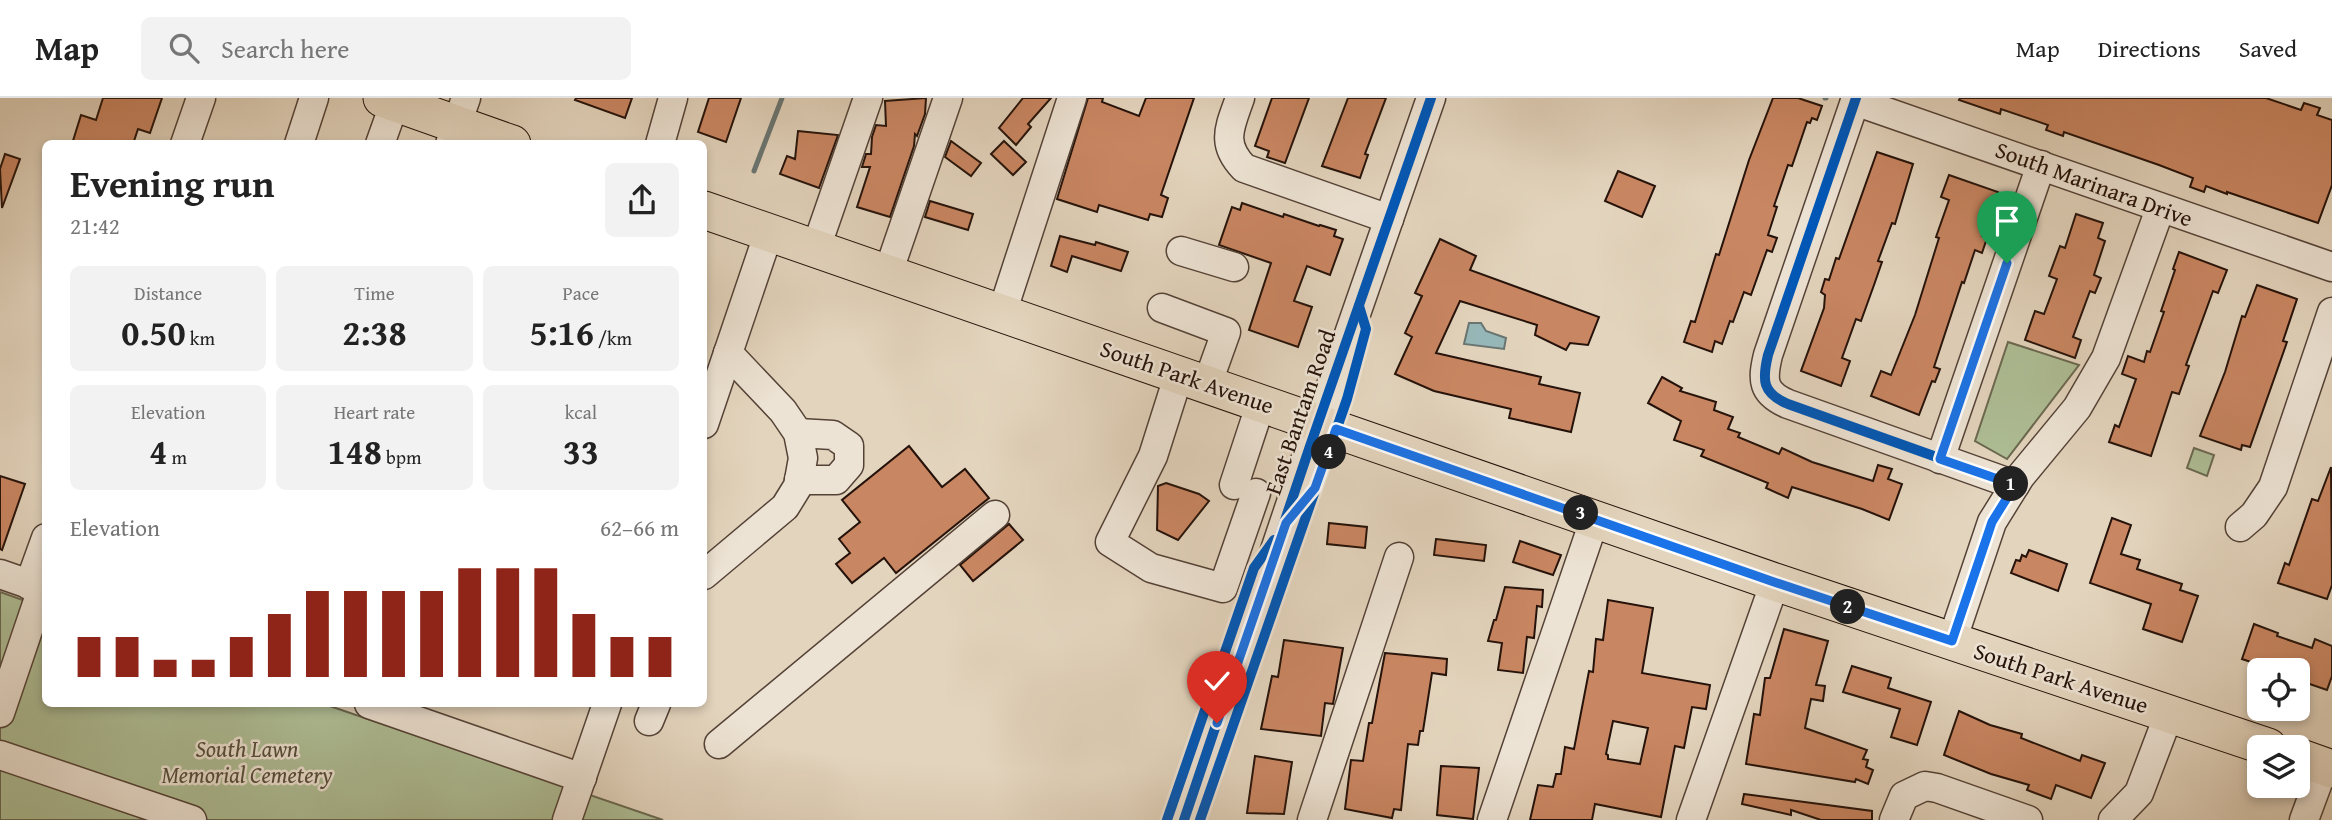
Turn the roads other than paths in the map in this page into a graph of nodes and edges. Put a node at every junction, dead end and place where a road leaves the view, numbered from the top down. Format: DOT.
graph roads {
  1 [pos="201,98"];
  2 [pos="314,98"];
  3 [pos="673,98"];
  4 [pos="868,98"];
  5 [pos="948,98"];
  6 [pos="1072,98"];
  7 [pos="1240,98"];
  8 [pos="1431,98"];
  9 [pos="1856,99"];
  10 [pos="388,100"];
  11 [pos="458,122"];
  12 [pos="186,140"];
  13 [pos="300,140"];
  14 [pos="381,140"];
  15 [pos="502,140"];
  16 [pos="661,140"];
  17 [pos="2040,165"];
  18 [pos="2160,209"];
  19 [pos="707,211"];
  20 [pos="1389,219"];
  21 [pos="769,232"];
  22 [pos="816,248"];
  23 [pos="1181,251"];
  24 [pos="1234,267"];
  25 [pos="2332,267"];
  26 [pos="888,273"];
  27 [pos="1162,308"];
  28 [pos="2332,312"];
  29 [pos="1002,313"];
  30 [pos="728,353"];
  31 [pos="1193,379"];
  32 [pos="1261,403"];
  33 [pos="707,415"];
  34 [pos="1318,423"];
  35 [pos="798,433"];
  36 [pos="1940,459"];
  37 [pos="799,480"];
  38 [pos="2015,485"];
  39 [pos="995,515"];
  40 [pos="1604,521"];
  41 [pos="2239,527"];
  42 [pos="1399,557"];
  43 [pos="42,567"];
  44 [pos="707,572"];
  45 [pos="0,574"];
  46 [pos="1774,582"];
  47 [pos="39,588"];
  48 [pos="1952,641"];
  49 [pos="378,707"];
  50 [pos="606,707"];
  51 [pos="0,713"];
  52 [pos="2169,714"];
  53 [pos="2247,740"];
  54 [pos="719,744"];
  55 [pos="0,755"];
  56 [pos="2318,764"];
  57 [pos="582,778"];
  58 [pos="1514,785"];
  59 [pos="192,820"];
  60 [pos="567,820"];
  61 [pos="1184,820"];
  62 [pos="1311,820"];
  63 [pos="1492,820"];
  64 [pos="1512,820"];
  65 [pos="1691,820"];
  66 [pos="1894,820"];
  67 [pos="2028,820"];
  68 [pos="2113,820"];
  69 [pos="2304,820"];
  1 -- 12 [label="street"];
  2 -- 13 [label="street"];
  3 -- 16 [label="street"];
  4 -- 22 [label="street"];
  5 -- 26 [label="street"];
  6 -- 29 [label="street"];
  7 -- 20 [label="street"];
  8 -- 20 [label="street, East Bantam Road"];
  9 -- 17 [label="street, South Marinara Drive"];
  9 -- 36 [label="street"];
  10 -- 11 [label="main road"];
  10 -- 14 [label="street"];
  11 -- 15 [label="main road"];
  17 -- 18 [label="street, South Marinara Drive"];
  17 -- 36 [label="street"];
  18 -- 25 [label="street, South Marinara Drive"];
  18 -- 38 [label="street"];
  19 -- 21 [label="main road, South Park Avenue"];
  20 -- 34 [label="street, East Bantam Road"];
  21 -- 22 [label="main road, South Park Avenue"];
  21 -- 30 [label="street"];
  22 -- 26 [label="main road, South Park Avenue"];
  23 -- 24 [label="street"];
  26 -- 29 [label="main road, South Park Avenue"];
  27 -- 31 [label="street"];
  28 -- 41 [label="street"];
  29 -- 31 [label="main road, South Park Avenue"];
  30 -- 33 [label="street"];
  30 -- 35 [label="street"];
  31 -- 32 [label="main road, South Park Avenue"];
  31 -- 32 [label="street"];
  32 -- 34 [label="main road, South Park Avenue"];
  34 -- 40 [label="main road, South Park Avenue"];
  34 -- 61 [label="street, East Bantam Road"];
  35 -- 37 [label="street"];
  35 -- 37 [label="street"];
  36 -- 38 [label="street"];
  37 -- 44 [label="street"];
  38 -- 48 [label="street"];
  39 -- 54 [label="street"];
  40 -- 46 [label="main road, South Park Avenue"];
  40 -- 58 [label="street"];
  42 -- 62 [label="street"];
  43 -- 47 [label="street"];
  45 -- 47 [label="street"];
  46 -- 48 [label="main road, South Park Avenue"];
  46 -- 65 [label="street"];
  47 -- 51 [label="street"];
  48 -- 52 [label="main road, South Park Avenue"];
  49 -- 57 [label="street"];
  50 -- 57 [label="street"];
  52 -- 53 [label="main road, South Park Avenue"];
  52 -- 68 [label="street"];
  55 -- 59 [label="street"];
  56 -- 69 [label="street"];
  57 -- 60 [label="street"];
  58 -- 63 [label="street"];
  58 -- 64 [label="street"];
  66 -- 67 [label="street"];
}
